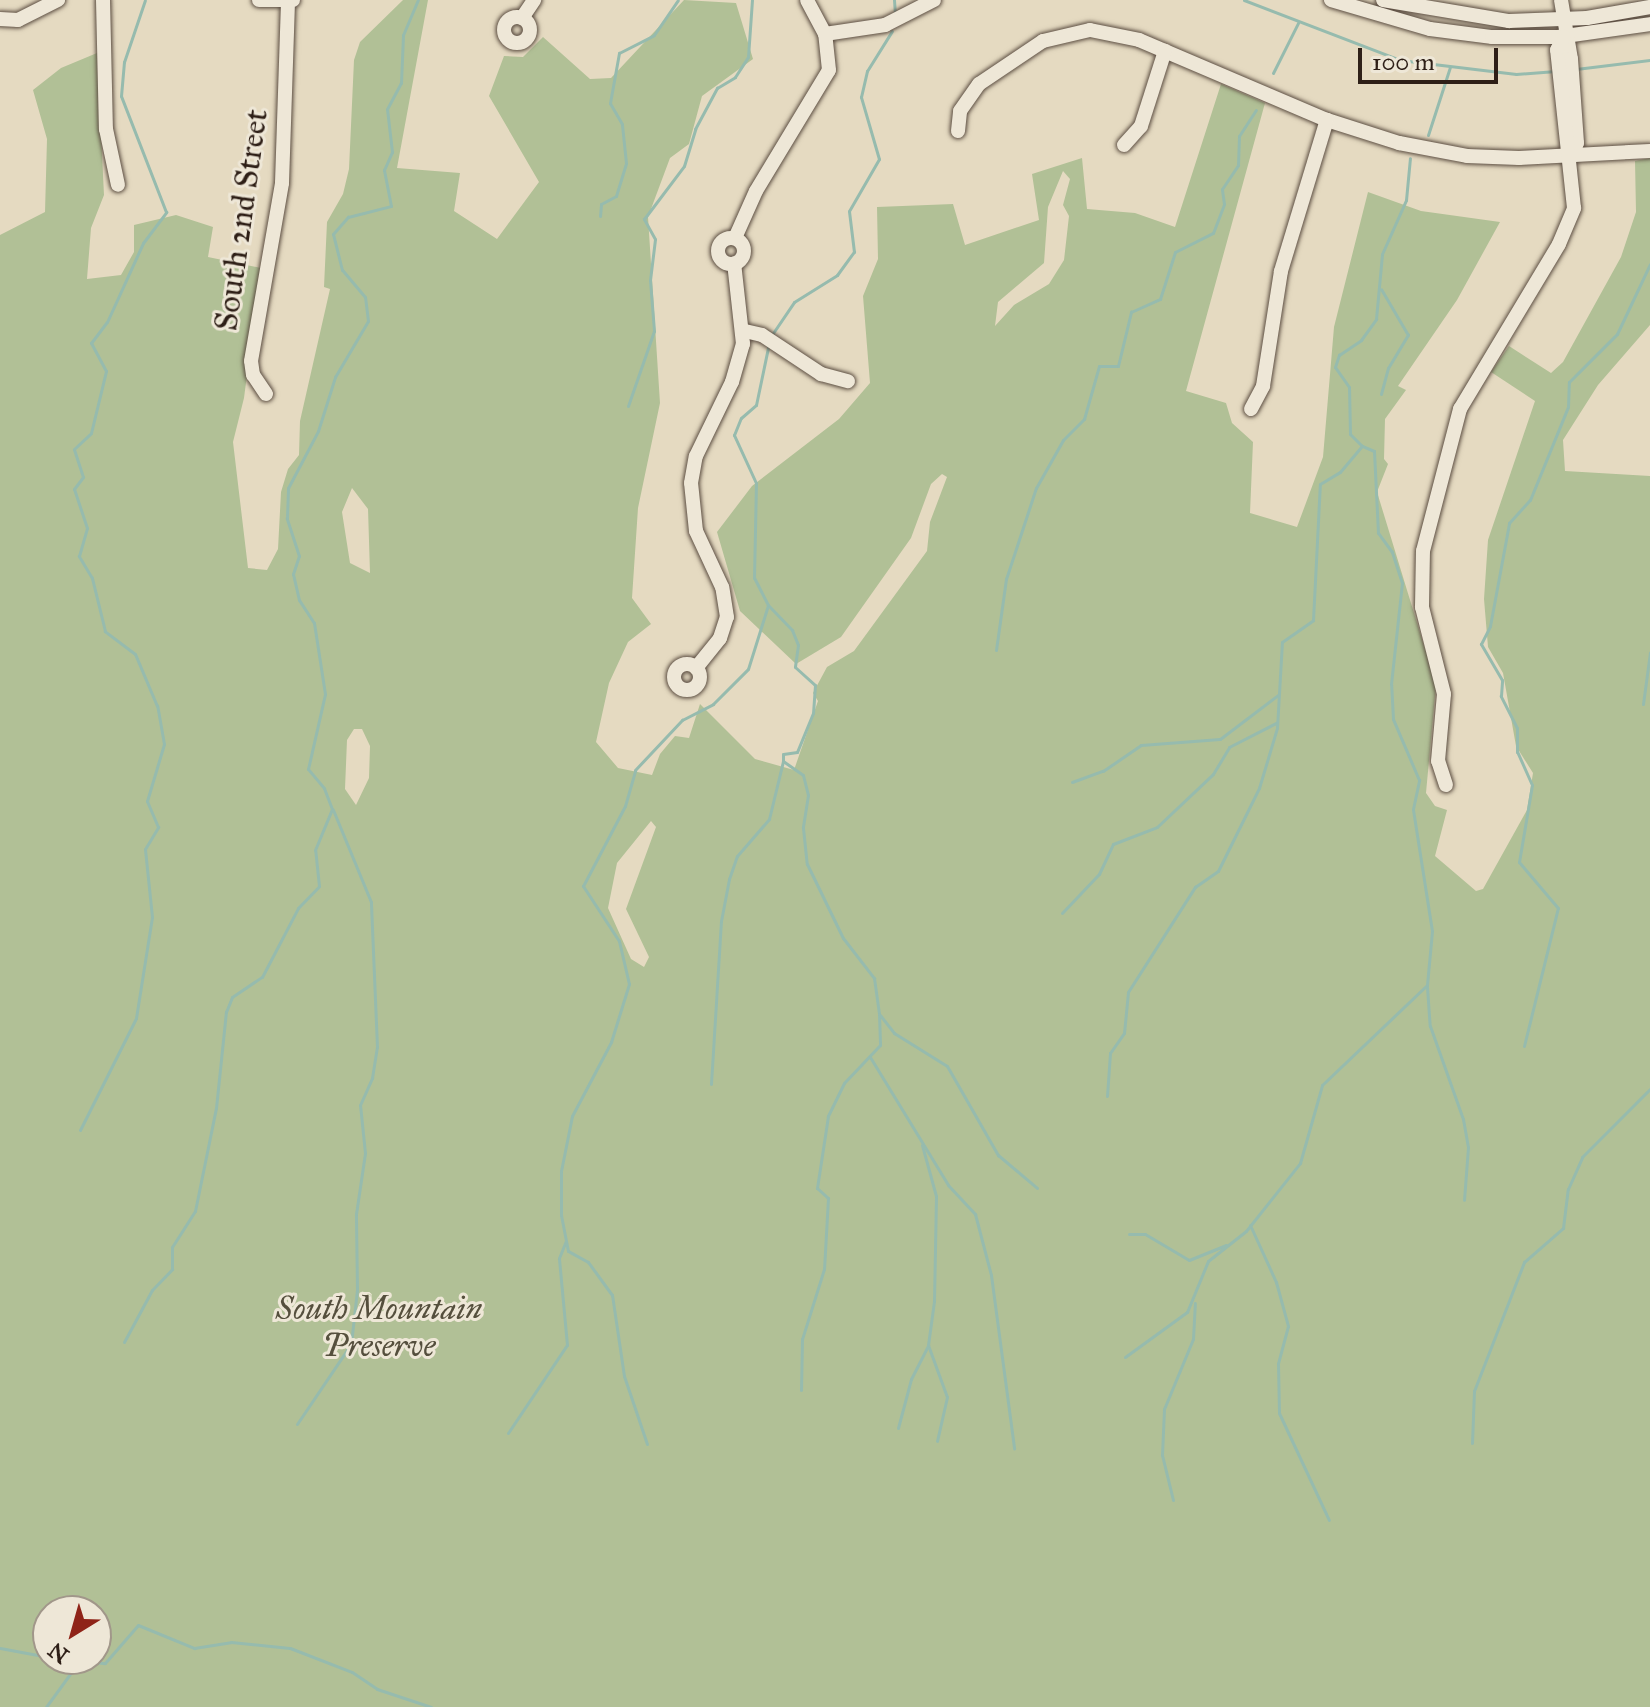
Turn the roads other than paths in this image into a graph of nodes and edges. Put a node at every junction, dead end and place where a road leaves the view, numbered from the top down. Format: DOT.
graph roads {
  1 [pos="58,0"];
  2 [pos="103,0"];
  3 [pos="259,0"];
  4 [pos="290,0"];
  5 [pos="534,0"];
  6 [pos="807,0"];
  7 [pos="934,0"];
  8 [pos="1331,0"];
  9 [pos="1383,0"];
  10 [pos="1561,0"];
  11 [pos="1650,7"];
  12 [pos="522,18"];
  13 [pos="0,19"];
  14 [pos="1562,19"];
  15 [pos="1650,24"];
  16 [pos="825,34"];
  17 [pos="1564,37"];
  18 [pos="1165,51"];
  19 [pos="1327,120"];
  20 [pos="958,131"];
  21 [pos="1124,145"];
  22 [pos="1650,151"];
  23 [pos="1572,156"];
  24 [pos="118,185"];
  25 [pos="745,331"];
  26 [pos="848,381"];
  27 [pos="266,394"];
  28 [pos="1251,409"];
  29 [pos="696,668"];
  30 [pos="1446,785"];
  1 -- 13 [label="street"];
  2 -- 24 [label="street"];
  3 -- 4 [label="street"];
  4 -- 27 [label="street, South 2nd Street"];
  5 -- 12 [label="street"];
  6 -- 16 [label="street"];
  7 -- 16 [label="street"];
  8 -- 17 [label="street"];
  9 -- 14 [label="street"];
  10 -- 14 [label="street"];
  11 -- 14 [label="street"];
  14 -- 17 [label="street"];
  15 -- 17 [label="street"];
  16 -- 25 [label="street"];
  17 -- 23 [label="street"];
  18 -- 19 [label="street"];
  18 -- 20 [label="street"];
  18 -- 21 [label="street"];
  19 -- 23 [label="street"];
  19 -- 28 [label="street"];
  22 -- 23 [label="street"];
  23 -- 30 [label="street"];
  25 -- 26 [label="street"];
  25 -- 29 [label="street"];
}
